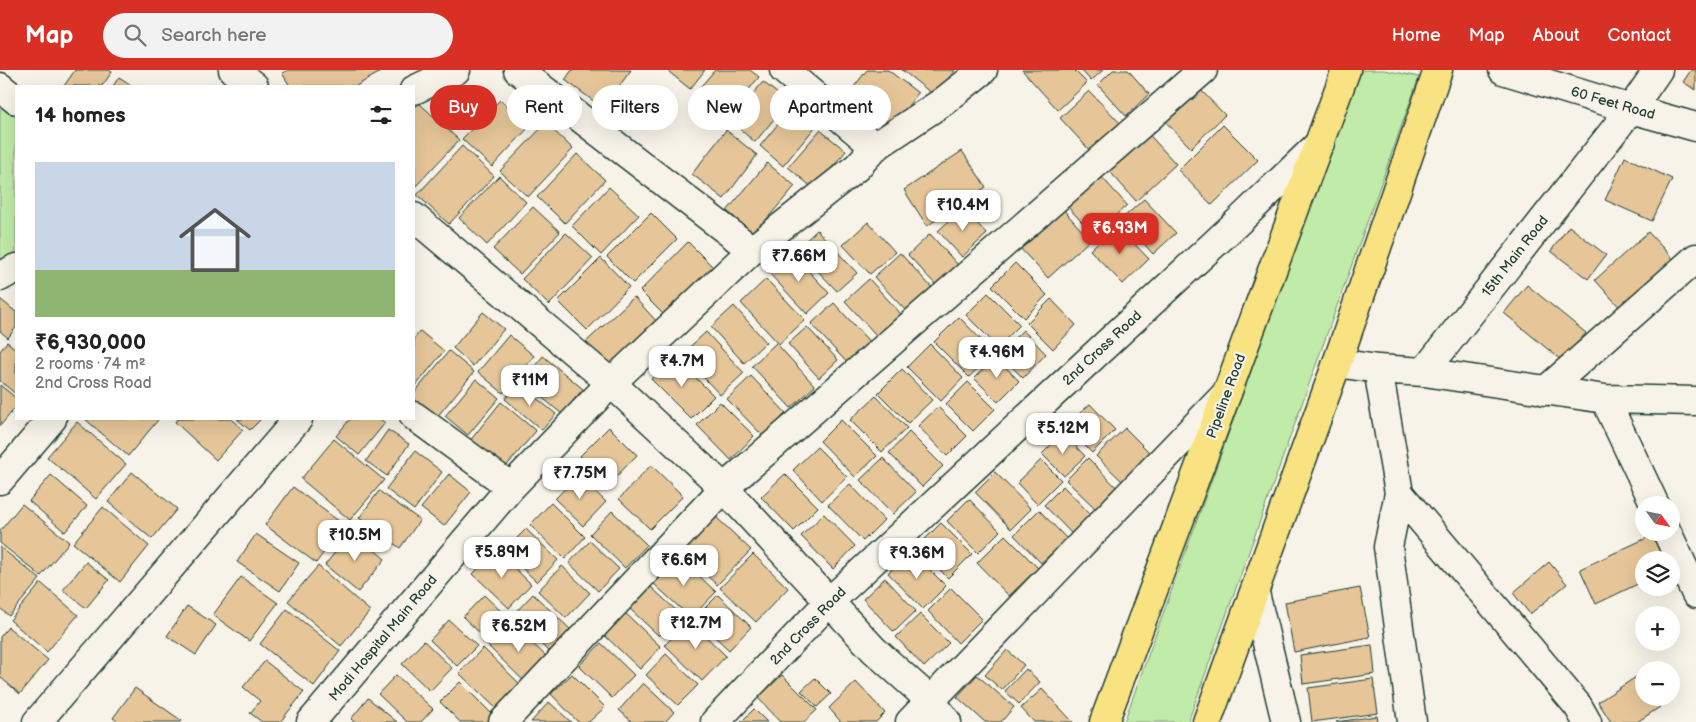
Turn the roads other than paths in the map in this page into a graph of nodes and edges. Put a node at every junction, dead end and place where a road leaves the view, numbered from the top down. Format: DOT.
graph roads {
  1 [pos="233,70"];
  2 [pos="456,70"];
  3 [pos="518,70"];
  4 [pos="784,70"];
  5 [pos="983,70"];
  6 [pos="1203,70"];
  7 [pos="1346,70"];
  8 [pos="1438,70"];
  9 [pos="1503,70"];
  10 [pos="1658,70"];
  11 [pos="253,85"];
  12 [pos="0,88"];
  13 [pos="415,90"];
  14 [pos="15,99"];
  15 [pos="1631,110"];
  16 [pos="1696,126"];
  17 [pos="1320,143"];
  18 [pos="875,147"];
  19 [pos="415,218"];
  20 [pos="752,250"];
  21 [pos="1696,258"];
  22 [pos="15,269"];
  23 [pos="0,277"];
  24 [pos="1337,363"];
  25 [pos="1378,369"];
  26 [pos="1424,372"];
  27 [pos="610,382"];
  28 [pos="1545,391"];
  29 [pos="1227,393"];
  30 [pos="1605,399"];
  31 [pos="1696,401"];
  32 [pos="415,417"];
  33 [pos="51,420"];
  34 [pos="297,420"];
  35 [pos="0,480"];
  36 [pos="512,487"];
  37 [pos="724,488"];
  38 [pos="1399,493"];
  39 [pos="1650,496"];
  40 [pos="1671,541"];
  41 [pos="1255,593"];
  42 [pos="1696,594"];
  43 [pos="829,602"];
  44 [pos="939,712"];
  45 [pos="37,722"];
  46 [pos="311,722"];
  47 [pos="503,722"];
  48 [pos="714,722"];
  49 [pos="910,722"];
  50 [pos="1104,722"];
  51 [pos="1207,722"];
  52 [pos="1286,722"];
  53 [pos="1412,722"];
  54 [pos="1587,722"];
  1 -- 11 [label="street"];
  2 -- 13 [label="street"];
  3 -- 20 [label="street"];
  4 -- 18 [label="street"];
  5 -- 18 [label="street, Modi Hospital Main Road"];
  6 -- 37 [label="street"];
  7 -- 17 [label="main road, Pipeline Road"];
  8 -- 24 [label="main road"];
  9 -- 15 [label="street, 60 Feet Road"];
  10 -- 15 [label="street, 15th Main Road"];
  12 -- 14 [label="street"];
  15 -- 16 [label="street, 60 Feet Road"];
  15 -- 26 [label="street, 15th Main Road"];
  17 -- 29 [label="main road, Pipeline Road"];
  17 -- 43 [label="street, 2nd Cross Road"];
  18 -- 20 [label="street, Modi Hospital Main Road"];
  19 -- 27 [label="street"];
  20 -- 27 [label="street, Modi Hospital Main Road"];
  21 -- 28 [label="street"];
  22 -- 23 [label="street"];
  24 -- 25 [label="street"];
  24 -- 41 [label="main road"];
  25 -- 26 [label="street"];
  25 -- 38 [label="street"];
  26 -- 28 [label="street"];
  27 -- 36 [label="street, Modi Hospital Main Road"];
  27 -- 37 [label="street"];
  28 -- 30 [label="street"];
  29 -- 44 [label="street"];
  29 -- 50 [label="main road, Pipeline Road"];
  30 -- 31 [label="street"];
  30 -- 39 [label="street"];
  32 -- 36 [label="street"];
  33 -- 35 [label="street"];
  34 -- 45 [label="street"];
  36 -- 46 [label="street, Modi Hospital Main Road"];
  37 -- 43 [label="street"];
  37 -- 47 [label="street"];
  38 -- 53 [label="street"];
  38 -- 54 [label="street"];
  40 -- 42 [label="street"];
  41 -- 51 [label="main road"];
  41 -- 52 [label="street"];
  43 -- 44 [label="street"];
  43 -- 48 [label="street, 2nd Cross Road"];
  44 -- 49 [label="street"];
}
